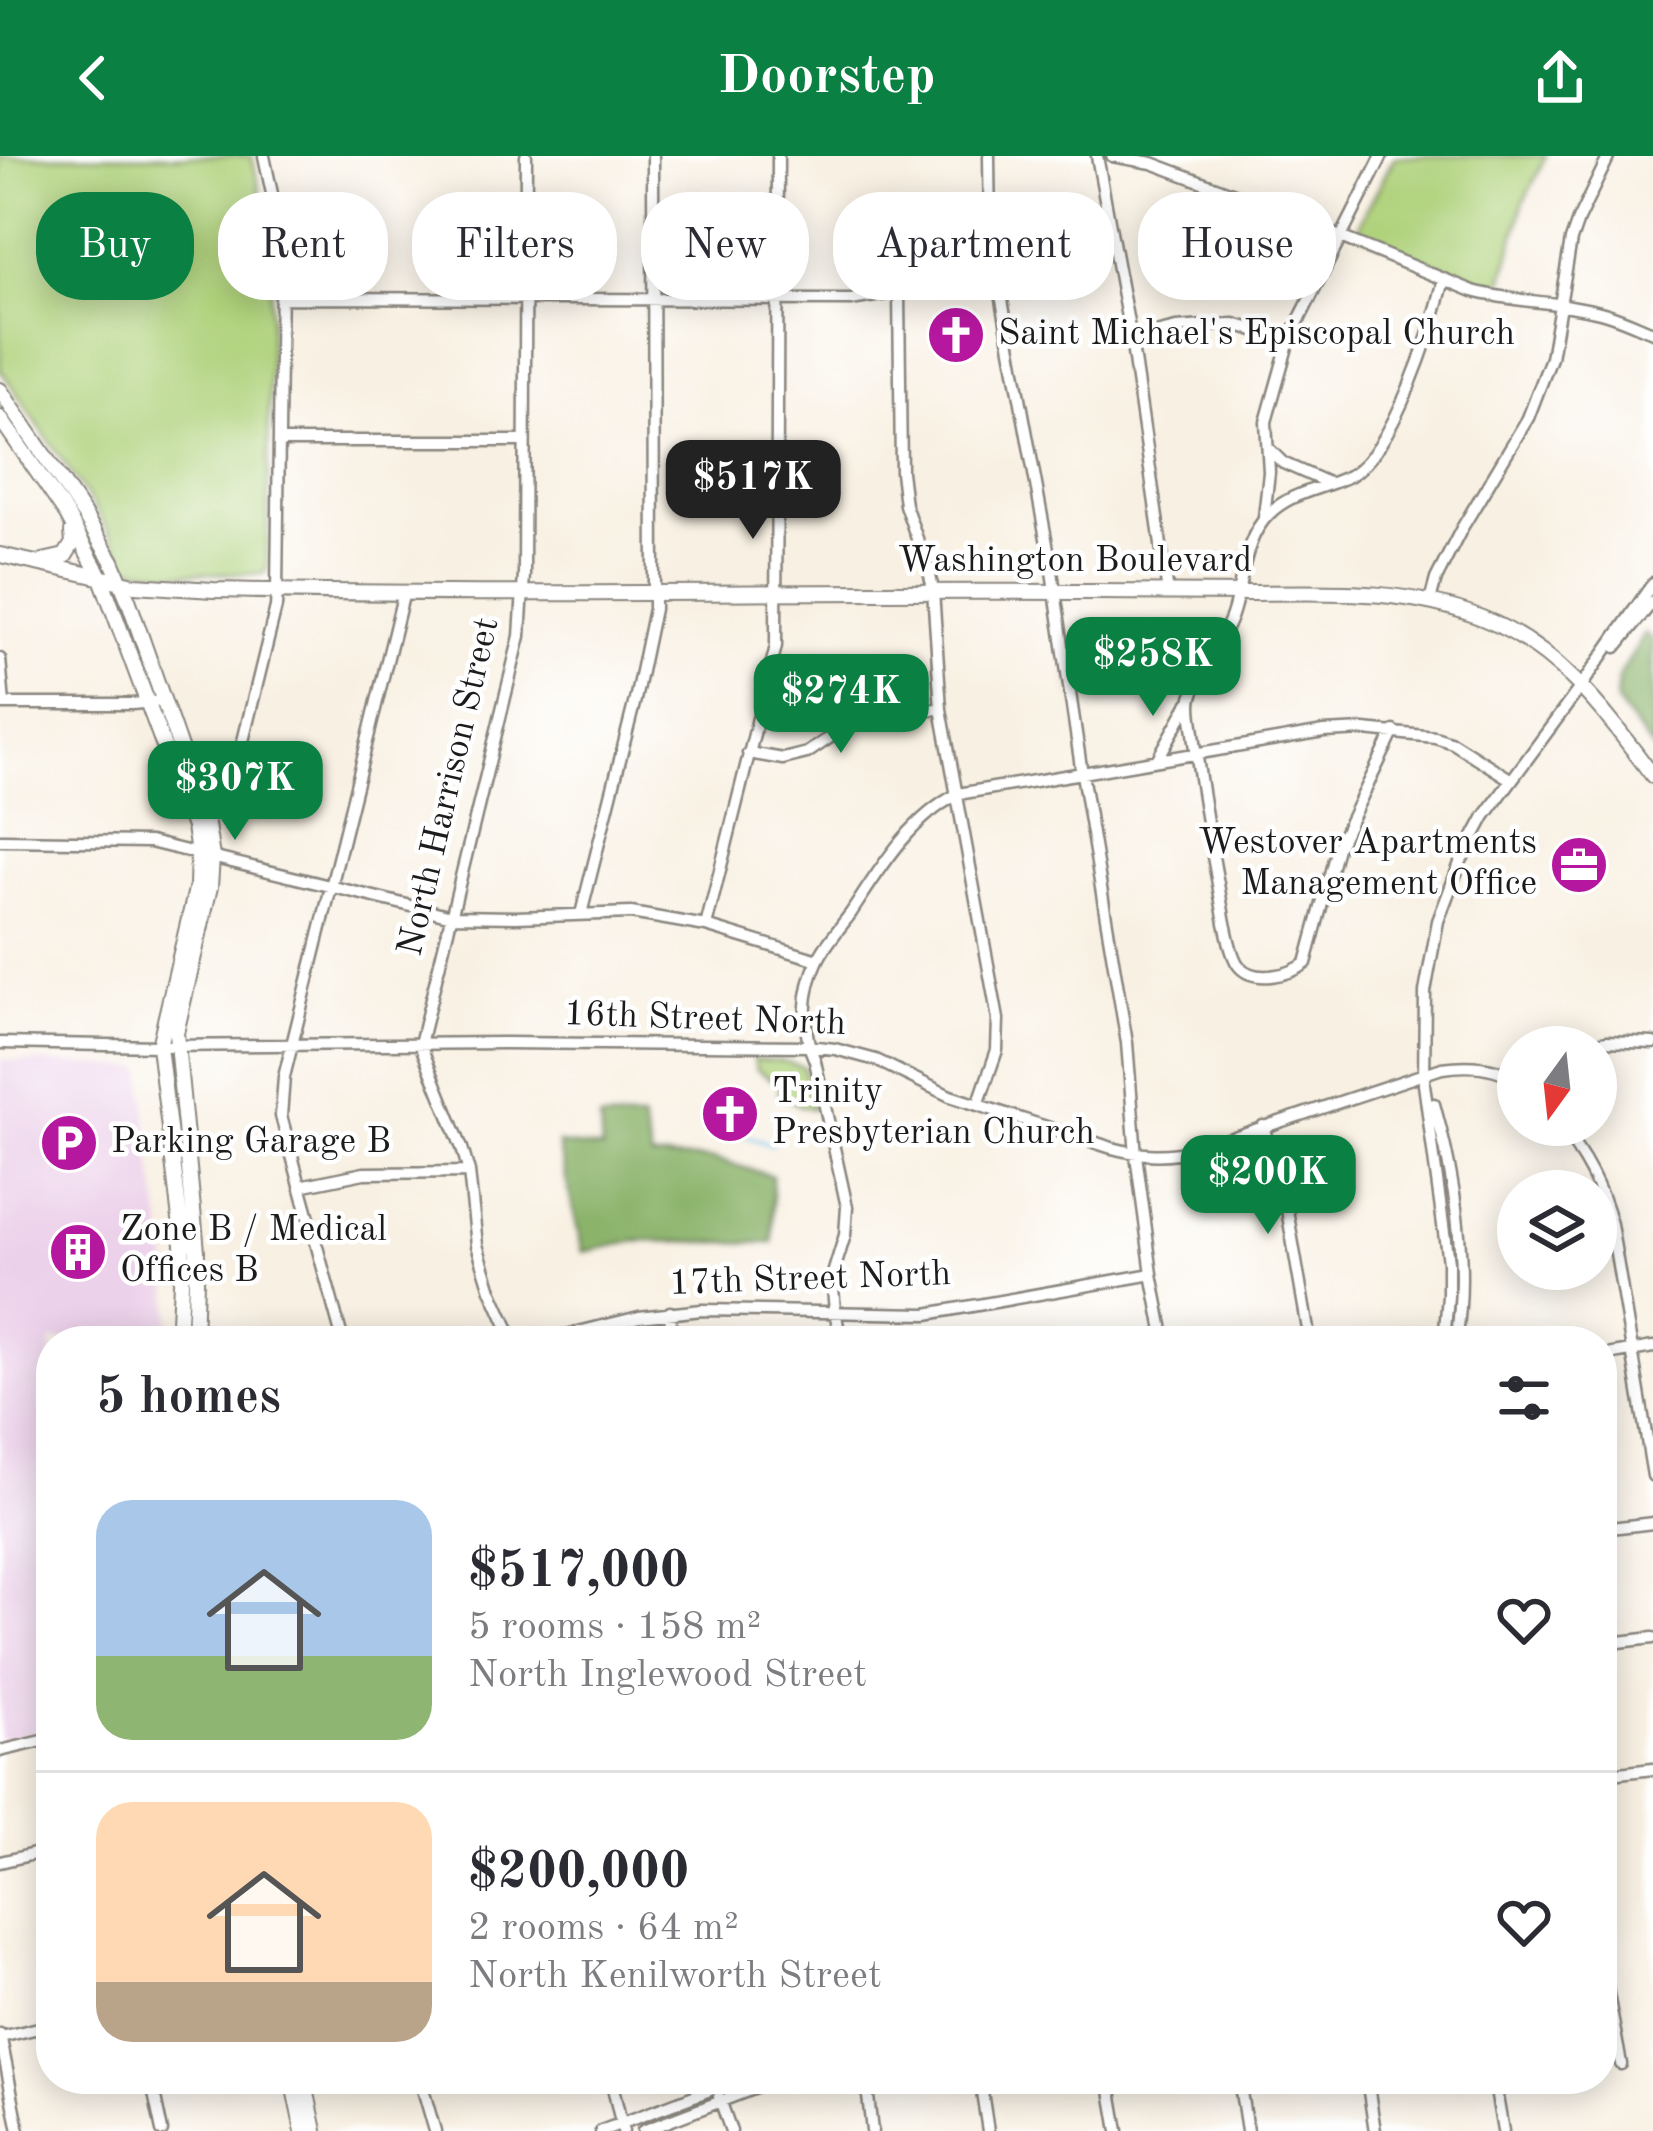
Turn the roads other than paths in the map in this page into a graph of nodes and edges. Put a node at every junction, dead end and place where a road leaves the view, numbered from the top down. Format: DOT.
graph roads {
  1 [pos="264,156"];
  2 [pos="526,156"];
  3 [pos="653,156"];
  4 [pos="778,156"];
  5 [pos="989,156"];
  6 [pos="1097,156"];
  7 [pos="1112,156"];
  8 [pos="1382,156"];
  9 [pos="1609,156"];
  10 [pos="272,192"];
  11 [pos="526,192"];
  12 [pos="654,192"];
  13 [pos="778,192"];
  14 [pos="989,192"];
  15 [pos="1340,237"];
  16 [pos="1444,280"];
  17 [pos="281,300"];
  18 [pos="526,300"];
  19 [pos="655,300"];
  20 [pos="778,300"];
  21 [pos="899,300"];
  22 [pos="1002,300"];
  23 [pos="1559,305"];
  24 [pos="1652,330"];
  25 [pos="1131,339"];
  26 [pos="1289,340"];
  27 [pos="0,389"];
  28 [pos="0,418"];
  29 [pos="279,441"];
  30 [pos="524,441"];
  31 [pos="1268,448"];
  32 [pos="1328,483"];
  33 [pos="67,515"];
  34 [pos="1264,518"];
  35 [pos="0,555"];
  36 [pos="25,560"];
  37 [pos="101,578"];
  38 [pos="122,583"];
  39 [pos="1653,583"];
  40 [pos="776,590"];
  41 [pos="277,591"];
  42 [pos="933,591"];
  43 [pos="1055,591"];
  44 [pos="404,592"];
  45 [pos="524,592"];
  46 [pos="655,592"];
  47 [pos="1168,592"];
  48 [pos="1237,593"];
  49 [pos="1430,601"];
  50 [pos="1653,601"];
  51 [pos="0,659"];
  52 [pos="1582,685"];
  53 [pos="1190,700"];
  54 [pos="157,702"];
  55 [pos="2,704"];
  56 [pos="941,709"];
  57 [pos="1394,731"];
  58 [pos="1196,752"];
  59 [pos="748,753"];
  60 [pos="1156,760"];
  61 [pos="1082,774"];
  62 [pos="1653,776"];
  63 [pos="1510,779"];
  64 [pos="958,794"];
  65 [pos="196,813"];
  66 [pos="0,840"];
  67 [pos="205,855"];
  68 [pos="333,886"];
  69 [pos="581,914"];
  70 [pos="452,916"];
  71 [pos="706,926"];
  72 [pos="818,960"];
  73 [pos="1617,1041"];
  74 [pos="0,1043"];
  75 [pos="1653,1043"];
  76 [pos="293,1044"];
  77 [pos="420,1044"];
  78 [pos="159,1046"];
  79 [pos="177,1046"];
  80 [pos="808,1046"];
  81 [pos="1497,1071"];
  82 [pos="1426,1072"];
  83 [pos="977,1105"];
  84 [pos="1263,1126"];
  85 [pos="1575,1146"];
  86 [pos="1136,1154"];
  87 [pos="469,1172"];
  88 [pos="300,1186"];
  89 [pos="1152,1274"];
  90 [pos="835,1311"];
  91 [pos="670,1312"];
  92 [pos="179,1326"];
  93 [pos="194,1326"];
  94 [pos="339,1326"];
  95 [pos="507,1326"];
  96 [pos="603,1326"];
  97 [pos="671,1326"];
  98 [pos="838,1326"];
  99 [pos="1162,1326"];
  100 [pos="1307,1326"];
  101 [pos="1445,1326"];
  102 [pos="1457,1326"];
  103 [pos="1653,1347"];
  104 [pos="1632,1350"];
  105 [pos="1617,1353"];
  106 [pos="1653,1476"];
  107 [pos="1653,1523"];
  108 [pos="1617,1527"];
  109 [pos="1653,1639"];
  110 [pos="1617,1643"];
  111 [pos="36,1742"];
  112 [pos="0,1750"];
  113 [pos="1653,1768"];
  114 [pos="1617,1773"];
  115 [pos="36,1854"];
  116 [pos="0,1862"];
  117 [pos="36,2028"];
  118 [pos="0,2036"];
  119 [pos="1617,2043"];
  120 [pos="1621,2064"];
  121 [pos="154,2094"];
  122 [pos="295,2094"];
  123 [pos="307,2094"];
  124 [pos="424,2094"];
  125 [pos="614,2094"];
  126 [pos="702,2094"];
  127 [pos="718,2094"];
  128 [pos="741,2094"];
  129 [pos="868,2094"];
  130 [pos="982,2094"];
  131 [pos="1112,2094"];
  132 [pos="1241,2094"];
  133 [pos="1369,2094"];
  134 [pos="1497,2094"];
  135 [pos="721,2102"];
  136 [pos="622,2127"];
  137 [pos="19,2131"];
  138 [pos="162,2131"];
  139 [pos="303,2131"];
  140 [pos="315,2131"];
  141 [pos="435,2131"];
  142 [pos="602,2131"];
  143 [pos="643,2131"];
  144 [pos="731,2131"];
  145 [pos="872,2131"];
  146 [pos="988,2131"];
  147 [pos="1118,2131"];
  148 [pos="1247,2131"];
  149 [pos="1375,2131"];
  150 [pos="1503,2131"];
  1 -- 10 [label="street"];
  2 -- 11 [label="street, North Harrison Street"];
  3 -- 12 [label="street"];
  4 -- 13 [label="street"];
  5 -- 14 [label="street"];
  6 -- 25 [label="street"];
  7 -- 15 [label="street"];
  8 -- 15 [label="street"];
  9 -- 23 [label="street"];
  15 -- 16 [label="street"];
  15 -- 26 [label="street"];
  16 -- 23 [label="street"];
  16 -- 32 [label="street"];
  17 -- 29 [label="street"];
  18 -- 30 [label="street, North Harrison Street"];
  19 -- 46 [label="street"];
  20 -- 40 [label="street"];
  21 -- 42 [label="street"];
  22 -- 43 [label="street"];
  23 -- 24 [label="street"];
  23 -- 49 [label="street"];
  25 -- 26 [label="street"];
  25 -- 47 [label="street"];
  26 -- 31 [label="street"];
  27 -- 38 [label="main road"];
  28 -- 33 [label="main road"];
  29 -- 30 [label="street"];
  29 -- 41 [label="street"];
  30 -- 45 [label="street, North Harrison Street"];
  31 -- 32 [label="street"];
  31 -- 34 [label="street"];
  32 -- 34 [label="street"];
  33 -- 36 [label="main road"];
  33 -- 37 [label="main road"];
  34 -- 48 [label="street"];
  35 -- 36 [label="main road, Washington Boulevard"];
  36 -- 37 [label="main road, Washington Boulevard"];
  37 -- 38 [label="main road, Washington Boulevard"];
  37 -- 54 [label="main road"];
  38 -- 41 [label="main road, Washington Boulevard"];
  38 -- 54 [label="main road"];
  39 -- 52 [label="street"];
  40 -- 42 [label="main road, Washington Boulevard"];
  40 -- 46 [label="main road, Washington Boulevard"];
  40 -- 59 [label="street"];
  41 -- 44 [label="main road, Washington Boulevard"];
  41 -- 65 [label="street"];
  42 -- 43 [label="main road, Washington Boulevard"];
  42 -- 56 [label="street"];
  43 -- 47 [label="main road, Washington Boulevard"];
  43 -- 61 [label="street"];
  44 -- 45 [label="main road, Washington Boulevard"];
  44 -- 68 [label="street"];
  45 -- 46 [label="main road, Washington Boulevard"];
  45 -- 70 [label="street, North Harrison Street"];
  46 -- 69 [label="street"];
  47 -- 48 [label="main road, Washington Boulevard"];
  48 -- 49 [label="main road, Washington Boulevard"];
  48 -- 53 [label="street"];
  49 -- 52 [label="main road, Washington Boulevard"];
  50 -- 52 [label="street"];
  51 -- 55 [label="street"];
  52 -- 62 [label="main road, Washington Boulevard"];
  52 -- 63 [label="street"];
  53 -- 58 [label="street"];
  53 -- 60 [label="street"];
  54 -- 55 [label="street"];
  54 -- 65 [label="main road"];
  56 -- 59 [label="street"];
  56 -- 64 [label="street"];
  57 -- 58 [label="street"];
  57 -- 58 [label="street"];
  57 -- 63 [label="street"];
  58 -- 60 [label="street"];
  59 -- 71 [label="street"];
  60 -- 61 [label="street"];
  61 -- 64 [label="street"];
  61 -- 86 [label="street"];
  63 -- 82 [label="street"];
  64 -- 72 [label="street"];
  64 -- 83 [label="street"];
  65 -- 67 [label="main road"];
  66 -- 67 [label="street"];
  67 -- 68 [label="street"];
  67 -- 78 [label="main road"];
  67 -- 79 [label="main road"];
  68 -- 70 [label="street"];
  68 -- 76 [label="street"];
  69 -- 70 [label="street"];
  69 -- 71 [label="street"];
  70 -- 77 [label="street, North Harrison Street"];
  71 -- 72 [label="street"];
  72 -- 80 [label="street"];
  73 -- 75 [label="street"];
  74 -- 78 [label="street, 16th Street North"];
  76 -- 77 [label="street, 16th Street North"];
  76 -- 79 [label="street, 16th Street North"];
  76 -- 88 [label="street"];
  77 -- 80 [label="street, 16th Street North"];
  77 -- 87 [label="street"];
  78 -- 79 [label="street, 16th Street North"];
  78 -- 92 [label="main road"];
  79 -- 93 [label="main road"];
  80 -- 83 [label="street, 16th Street North"];
  80 -- 90 [label="street"];
  81 -- 82 [label="street, 16th Street North"];
  82 -- 84 [label="street, 16th Street North"];
  82 -- 101 [label="street"];
  82 -- 102 [label="street"];
  83 -- 86 [label="street, 16th Street North"];
  84 -- 86 [label="street, 16th Street North"];
  84 -- 100 [label="street"];
  85 -- 104 [label="street"];
  86 -- 89 [label="street"];
  87 -- 88 [label="street"];
  87 -- 95 [label="street"];
  88 -- 94 [label="street"];
  89 -- 90 [label="street, 17th Street North"];
  89 -- 99 [label="street"];
  90 -- 91 [label="street, 17th Street North"];
  90 -- 98 [label="street"];
  91 -- 96 [label="street, 17th Street North"];
  91 -- 97 [label="street"];
  103 -- 104 [label="street"];
  104 -- 105 [label="street"];
  104 -- 106 [label="street"];
  107 -- 108 [label="street"];
  109 -- 110 [label="street"];
  111 -- 112 [label="street"];
  113 -- 114 [label="street"];
  115 -- 116 [label="street"];
  117 -- 118 [label="street"];
  118 -- 137 [label="street"];
  119 -- 120 [label="street"];
  121 -- 138 [label="street"];
  122 -- 139 [label="main road"];
  123 -- 140 [label="main road"];
  124 -- 141 [label="street"];
  125 -- 136 [label="street"];
  126 -- 136 [label="street"];
  127 -- 135 [label="street"];
  128 -- 135 [label="street"];
  129 -- 145 [label="street"];
  130 -- 146 [label="street"];
  131 -- 147 [label="street"];
  132 -- 148 [label="street"];
  133 -- 149 [label="street"];
  134 -- 150 [label="street"];
  135 -- 143 [label="street"];
  135 -- 144 [label="street"];
  136 -- 142 [label="street"];
}
